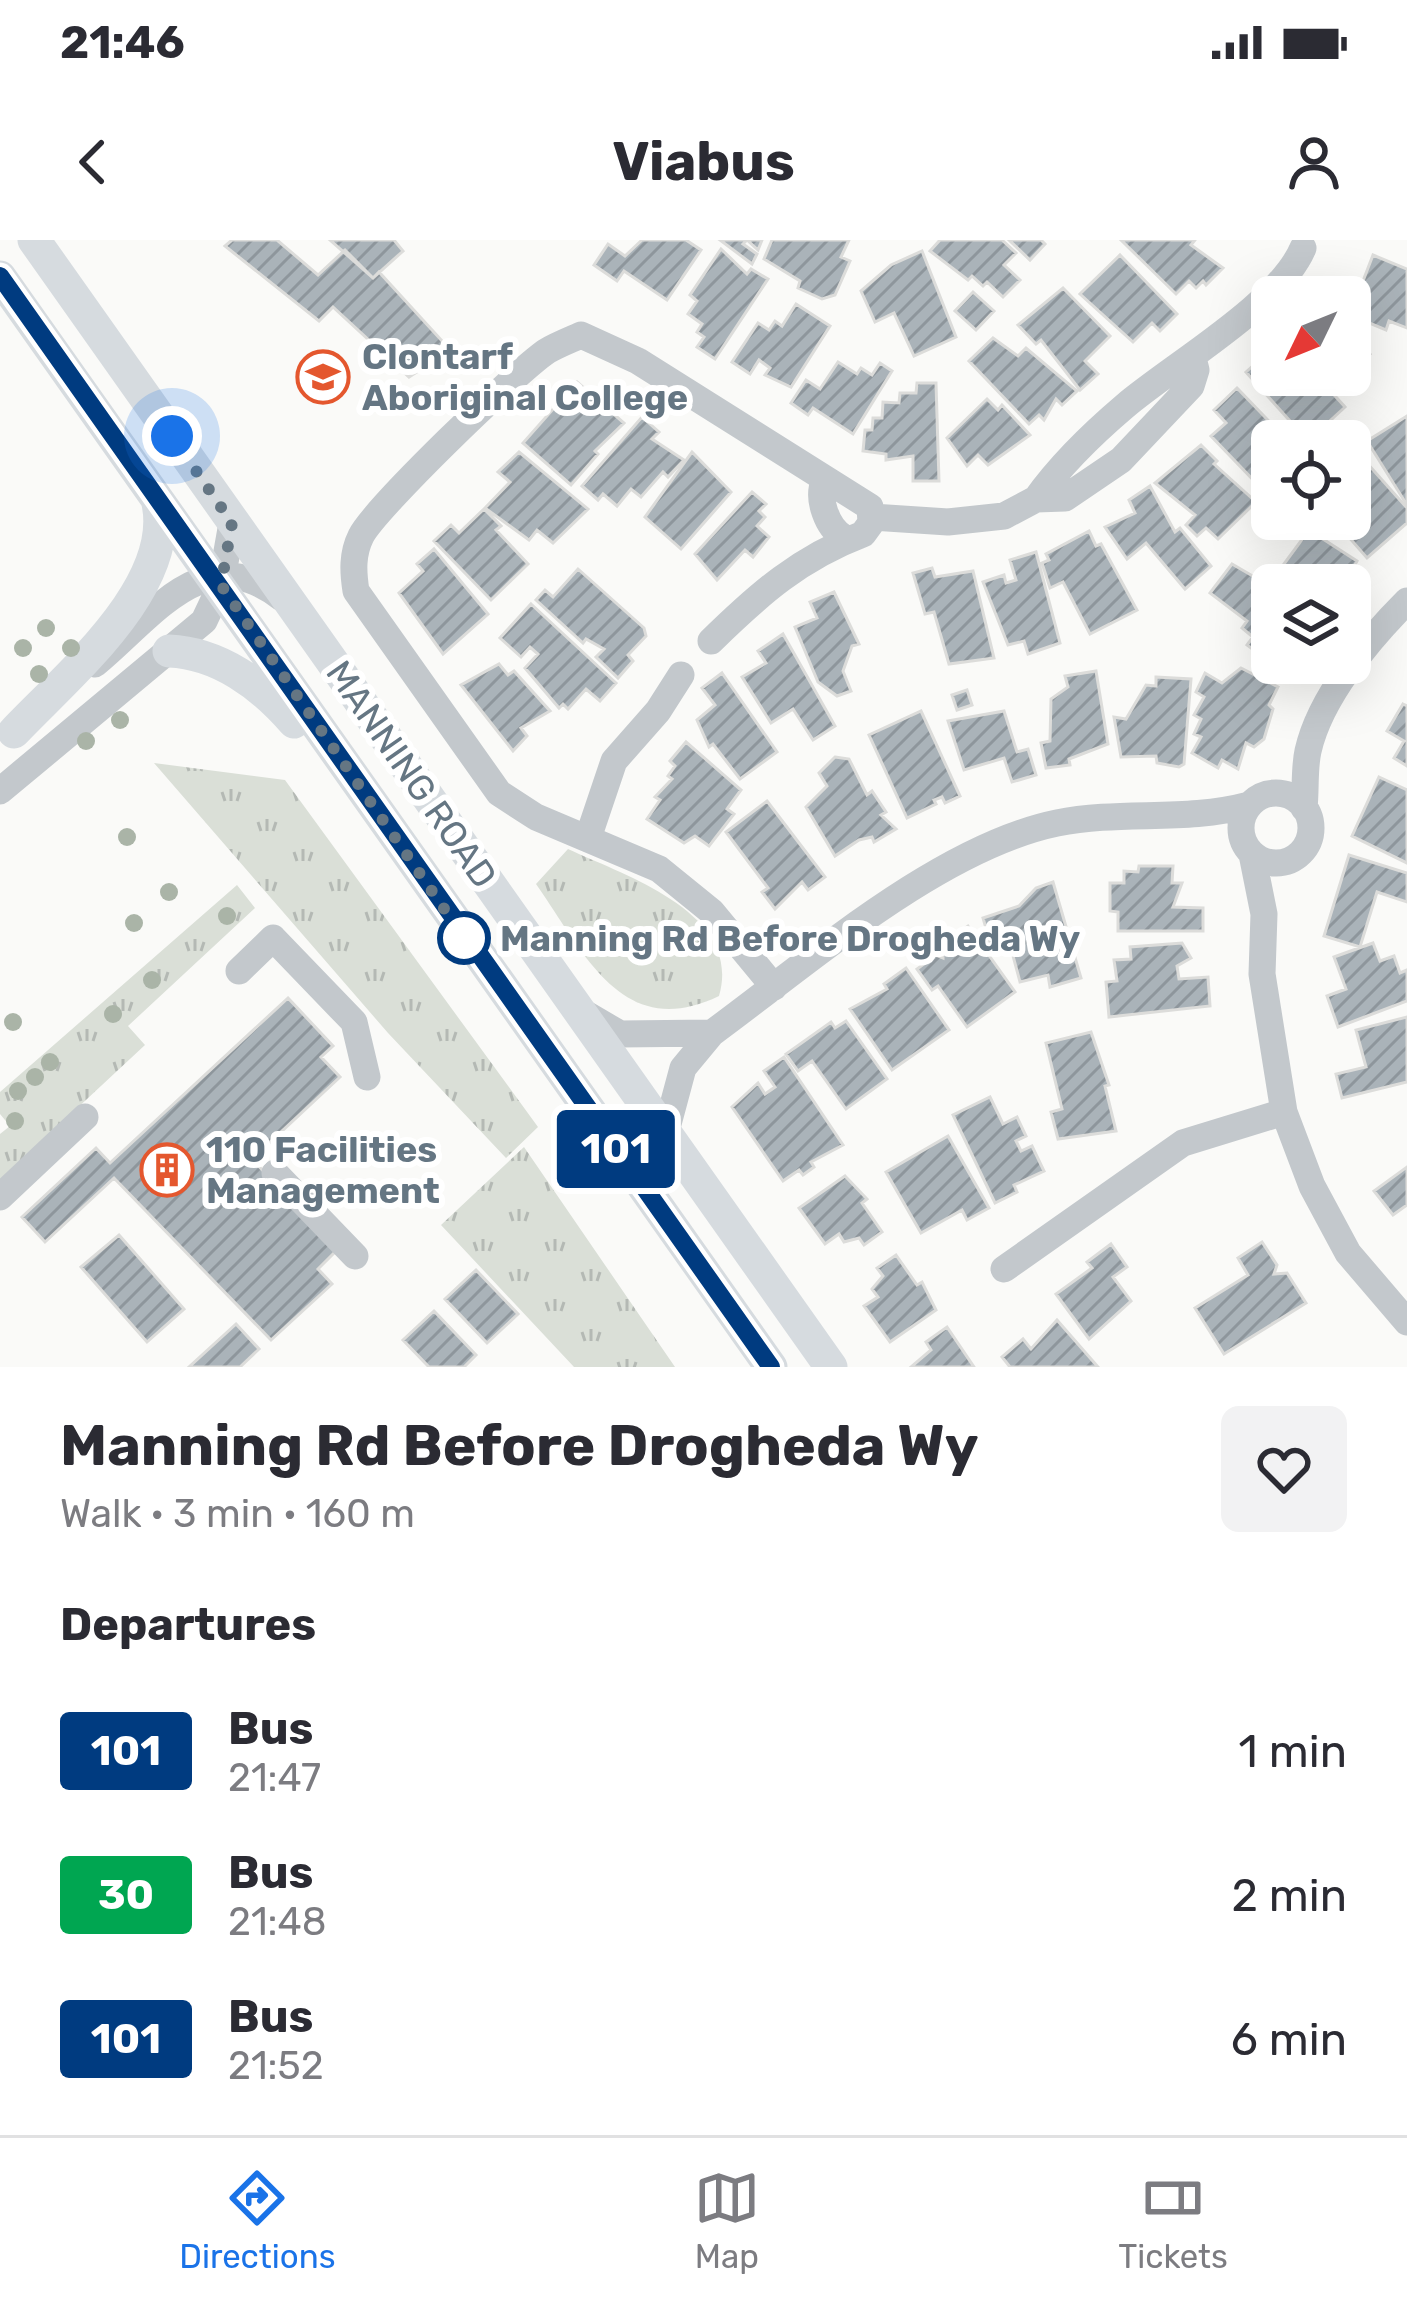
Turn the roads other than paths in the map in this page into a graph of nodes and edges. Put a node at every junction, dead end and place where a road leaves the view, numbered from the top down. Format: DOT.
graph roads {
  1 [pos="34,240"];
  2 [pos="1306,242"];
  3 [pos="0,277"];
  4 [pos="824,482"];
  5 [pos="155,494"];
  6 [pos="872,517"];
  7 [pos="232,523"];
  8 [pos="843,537"];
  9 [pos="219,577"];
  10 [pos="1407,601"];
  11 [pos="311,628"];
  12 [pos="711,641"];
  13 [pos="169,651"];
  14 [pos="681,675"];
  15 [pos="7,738"];
  16 [pos="1308,750"];
  17 [pos="0,791"];
  18 [pos="1258,799"];
  19 [pos="1304,808"];
  20 [pos="1201,818"];
  21 [pos="588,838"];
  22 [pos="395,842"];
  23 [pos="1249,849"];
  24 [pos="1294,857"];
  25 [pos="1264,914"];
  26 [pos="238,971"];
  27 [pos="774,988"];
  28 [pos="576,1008"];
  29 [pos="712,1033"];
  30 [pos="368,1077"];
  31 [pos="1284,1112"];
  32 [pos="85,1117"];
  33 [pos="665,1135"];
  34 [pos="274,1172"];
  35 [pos="0,1197"];
  36 [pos="355,1256"];
  37 [pos="1004,1269"];
  38 [pos="1407,1322"];
  39 [pos="771,1367"];
  40 [pos="831,1367"];
  1 -- 7 [label="main road, MANNING ROAD"];
  2 -- 6 [label="street"];
  3 -- 5 [label="main road, MANNING ROAD"];
  4 -- 6 [label="street"];
  4 -- 8 [label="street"];
  4 -- 21 [label="street"];
  5 -- 9 [label="main road, MANNING ROAD"];
  5 -- 15 [label="main road"];
  6 -- 8 [label="street"];
  7 -- 9 [label="street"];
  7 -- 11 [label="main road, MANNING ROAD"];
  8 -- 12 [label="street"];
  9 -- 11 [label="street"];
  9 -- 13 [label="street"];
  9 -- 15 [label="street"];
  9 -- 22 [label="main road, MANNING ROAD"];
  10 -- 16 [label="street"];
  11 -- 28 [label="main road, MANNING ROAD"];
  13 -- 17 [label="street"];
  13 -- 22 [label="main road"];
  14 -- 21 [label="street"];
  16 -- 18 [label="street"];
  16 -- 19 [label="street"];
  18 -- 19 [label="street"];
  18 -- 20 [label="street"];
  18 -- 23 [label="street"];
  19 -- 24 [label="street"];
  20 -- 23 [label="street"];
  20 -- 27 [label="street"];
  21 -- 27 [label="street"];
  22 -- 39 [label="main road, MANNING ROAD"];
  23 -- 24 [label="street"];
  23 -- 25 [label="street"];
  24 -- 25 [label="street"];
  25 -- 31 [label="street"];
  26 -- 30 [label="street"];
  27 -- 29 [label="street"];
  28 -- 29 [label="street"];
  28 -- 33 [label="main road, MANNING ROAD"];
  29 -- 33 [label="street"];
  31 -- 37 [label="street"];
  31 -- 38 [label="street"];
  32 -- 35 [label="street"];
  33 -- 40 [label="main road, MANNING ROAD"];
  34 -- 36 [label="street"];
}
